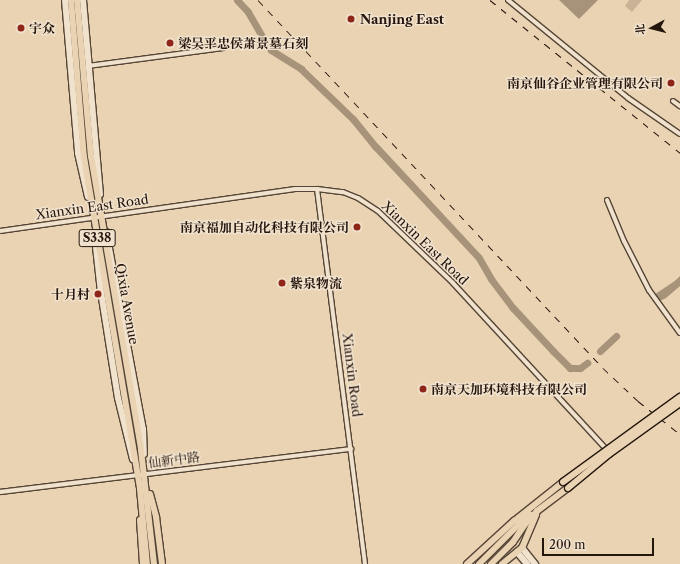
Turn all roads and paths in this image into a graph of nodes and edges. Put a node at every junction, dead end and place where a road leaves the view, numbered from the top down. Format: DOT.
graph roads {
  1 [pos="66,0"];
  2 [pos="71,0"];
  3 [pos="77,0"];
  4 [pos="83,0"];
  5 [pos="508,0"];
  6 [pos="223,48"];
  7 [pos="88,66"];
  8 [pos="673,101"];
  9 [pos="680,106"];
  10 [pos="680,134"];
  11 [pos="317,189"];
  12 [pos="607,200"];
  13 [pos="102,215"];
  14 [pos="94,216"];
  15 [pos="0,231"];
  16 [pos="680,333"];
  17 [pos="680,397"];
  18 [pos="680,403"];
  19 [pos="351,449"];
  20 [pos="607,450"];
  21 [pos="144,473"];
  22 [pos="137,474"];
  23 [pos="0,492"];
  24 [pos="550,492"];
  25 [pos="537,511"];
  26 [pos="519,550"];
  27 [pos="142,564"];
  28 [pos="147,564"];
  29 [pos="154,564"];
  30 [pos="161,564"];
  31 [pos="365,564"];
  32 [pos="467,564"];
  33 [pos="479,564"];
  34 [pos="491,564"];
  35 [pos="502,564"];
  36 [pos="527,564"];
  37 [pos="535,564"];
  1 -- 14 [label="street"];
  2 -- 14 [label="main road, Qixia Avenue / S338"];
  3 -- 13 [label="main road, Qixia Avenue / S338"];
  4 -- 7 [label="street"];
  5 -- 10 [label="street"];
  6 -- 7 [label="street"];
  7 -- 13 [label="street"];
  8 -- 9 [label="street"];
  11 -- 13 [label="street, Xianxin East Road"];
  11 -- 19 [label="street, Xianxin Road"];
  11 -- 20 [label="street, Xianxin East Road"];
  12 -- 16 [label="street"];
  13 -- 14 [label="street, Xianxin East Road"];
  13 -- 21 [label="main road, Qixia Avenue / S338"];
  14 -- 15 [label="street, Xianxin East Road"];
  14 -- 22 [label="main road, Qixia Avenue / S338"];
  17 -- 20 [label="main road, bridge"];
  18 -- 25 [label="main road, bridge"];
  19 -- 21 [label="street, 仙新中路"];
  19 -- 31 [label="street, Xianxin Road"];
  20 -- 24 [label="main road, bridge"];
  21 -- 22 [label="street, 仙新中路"];
  21 -- 29 [label="main road, Qixia Avenue / S338"];
  21 -- 30 [label="main road"];
  22 -- 23 [label="street, 仙新中路"];
  22 -- 27 [label="main road"];
  22 -- 28 [label="main road, Qixia Avenue / S338"];
  24 -- 32 [label="main road"];
  24 -- 33 [label="main road"];
  25 -- 26 [label="main road"];
  25 -- 34 [label="main road"];
  26 -- 35 [label="main road"];
  26 -- 36 [label="street"];
  26 -- 37 [label="street"];
}
